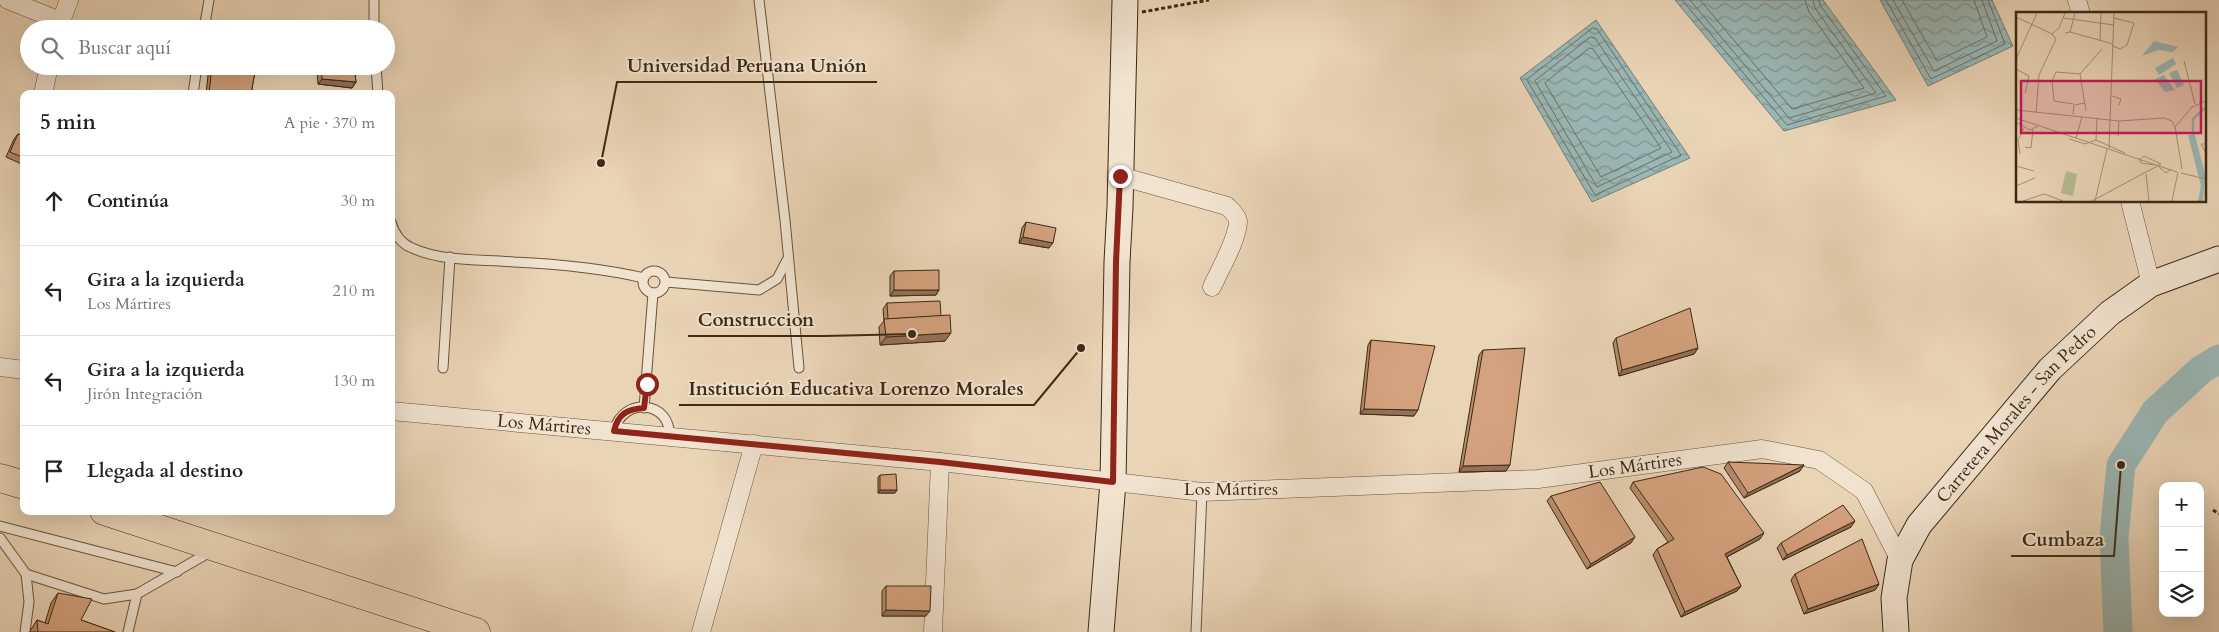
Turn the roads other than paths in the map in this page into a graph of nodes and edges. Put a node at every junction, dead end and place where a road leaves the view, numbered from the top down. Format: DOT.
graph roads {
  1 [pos="8,0"];
  2 [pos="69,0"];
  3 [pos="209,0"];
  4 [pos="374,0"];
  5 [pos="759,0"];
  6 [pos="1125,8"];
  7 [pos="49,20"];
  8 [pos="61,20"];
  9 [pos="206,20"];
  10 [pos="374,20"];
  11 [pos="47,75"];
  12 [pos="196,75"];
  13 [pos="377,75"];
  14 [pos="44,90"];
  15 [pos="194,90"];
  16 [pos="378,90"];
  17 [pos="1120,176"];
  18 [pos="2130,202"];
  19 [pos="395,231"];
  20 [pos="450,257"];
  21 [pos="788,258"];
  22 [pos="2219,259"];
  23 [pos="644,278"];
  24 [pos="666,282"];
  25 [pos="2151,284"];
  26 [pos="1212,287"];
  27 [pos="654,293"];
  28 [pos="0,367"];
  29 [pos="442,368"];
  30 [pos="799,368"];
  31 [pos="20,370"];
  32 [pos="644,408"];
  33 [pos="395,410"];
  34 [pos="614,431"];
  35 [pos="669,436"];
  36 [pos="754,444"];
  37 [pos="940,462"];
  38 [pos="0,478"];
  39 [pos="1113,482"];
  40 [pos="20,484"];
  41 [pos="1202,492"];
  42 [pos="116,515"];
  43 [pos="0,526"];
  44 [pos="0,538"];
  45 [pos="217,548"];
  46 [pos="1900,560"];
  47 [pos="177,572"];
  48 [pos="26,574"];
  49 [pos="137,594"];
  50 [pos="25,632"];
  51 [pos="128,632"];
  52 [pos="476,632"];
  53 [pos="701,632"];
  54 [pos="932,632"];
  55 [pos="1101,632"];
  56 [pos="1196,632"];
  57 [pos="1896,632"];
  1 -- 7 [label="street"];
  2 -- 8 [label="street"];
  3 -- 9 [label="lane"];
  4 -- 10 [label="lane"];
  5 -- 21 [label="lane"];
  6 -- 17 [label="street"];
  11 -- 14 [label="street"];
  12 -- 15 [label="lane"];
  13 -- 16 [label="lane"];
  17 -- 26 [label="street"];
  17 -- 39 [label="street"];
  18 -- 25 [label="street"];
  19 -- 20 [label="lane"];
  20 -- 23 [label="lane"];
  20 -- 29 [label="lane"];
  21 -- 24 [label="lane"];
  21 -- 30 [label="lane"];
  22 -- 25 [label="street, Carretera Morales - San Pedro"];
  23 -- 24 [label="lane"];
  23 -- 27 [label="lane"];
  24 -- 27 [label="lane"];
  25 -- 46 [label="street, Carretera Morales - San Pedro"];
  27 -- 32 [label="lane"];
  28 -- 31 [label="street"];
  32 -- 34 [label="lane"];
  32 -- 35 [label="lane"];
  33 -- 34 [label="street, Los Mártires"];
  34 -- 35 [label="street, Los Mártires"];
  35 -- 36 [label="street, Los Mártires"];
  36 -- 37 [label="street, Los Mártires"];
  36 -- 53 [label="street"];
  37 -- 39 [label="street, Los Mártires"];
  37 -- 54 [label="street"];
  38 -- 40 [label="main road"];
  39 -- 41 [label="street, Los Mártires"];
  39 -- 55 [label="street"];
  41 -- 46 [label="street, Los Mártires"];
  41 -- 56 [label="lane"];
  42 -- 45 [label="main road"];
  43 -- 47 [label="lane"];
  44 -- 48 [label="lane"];
  45 -- 47 [label="lane"];
  45 -- 52 [label="main road"];
  46 -- 57 [label="street, Carretera Morales - San Pedro"];
  47 -- 49 [label="lane"];
  48 -- 49 [label="lane"];
  48 -- 50 [label="lane"];
  49 -- 51 [label="lane"];
}
